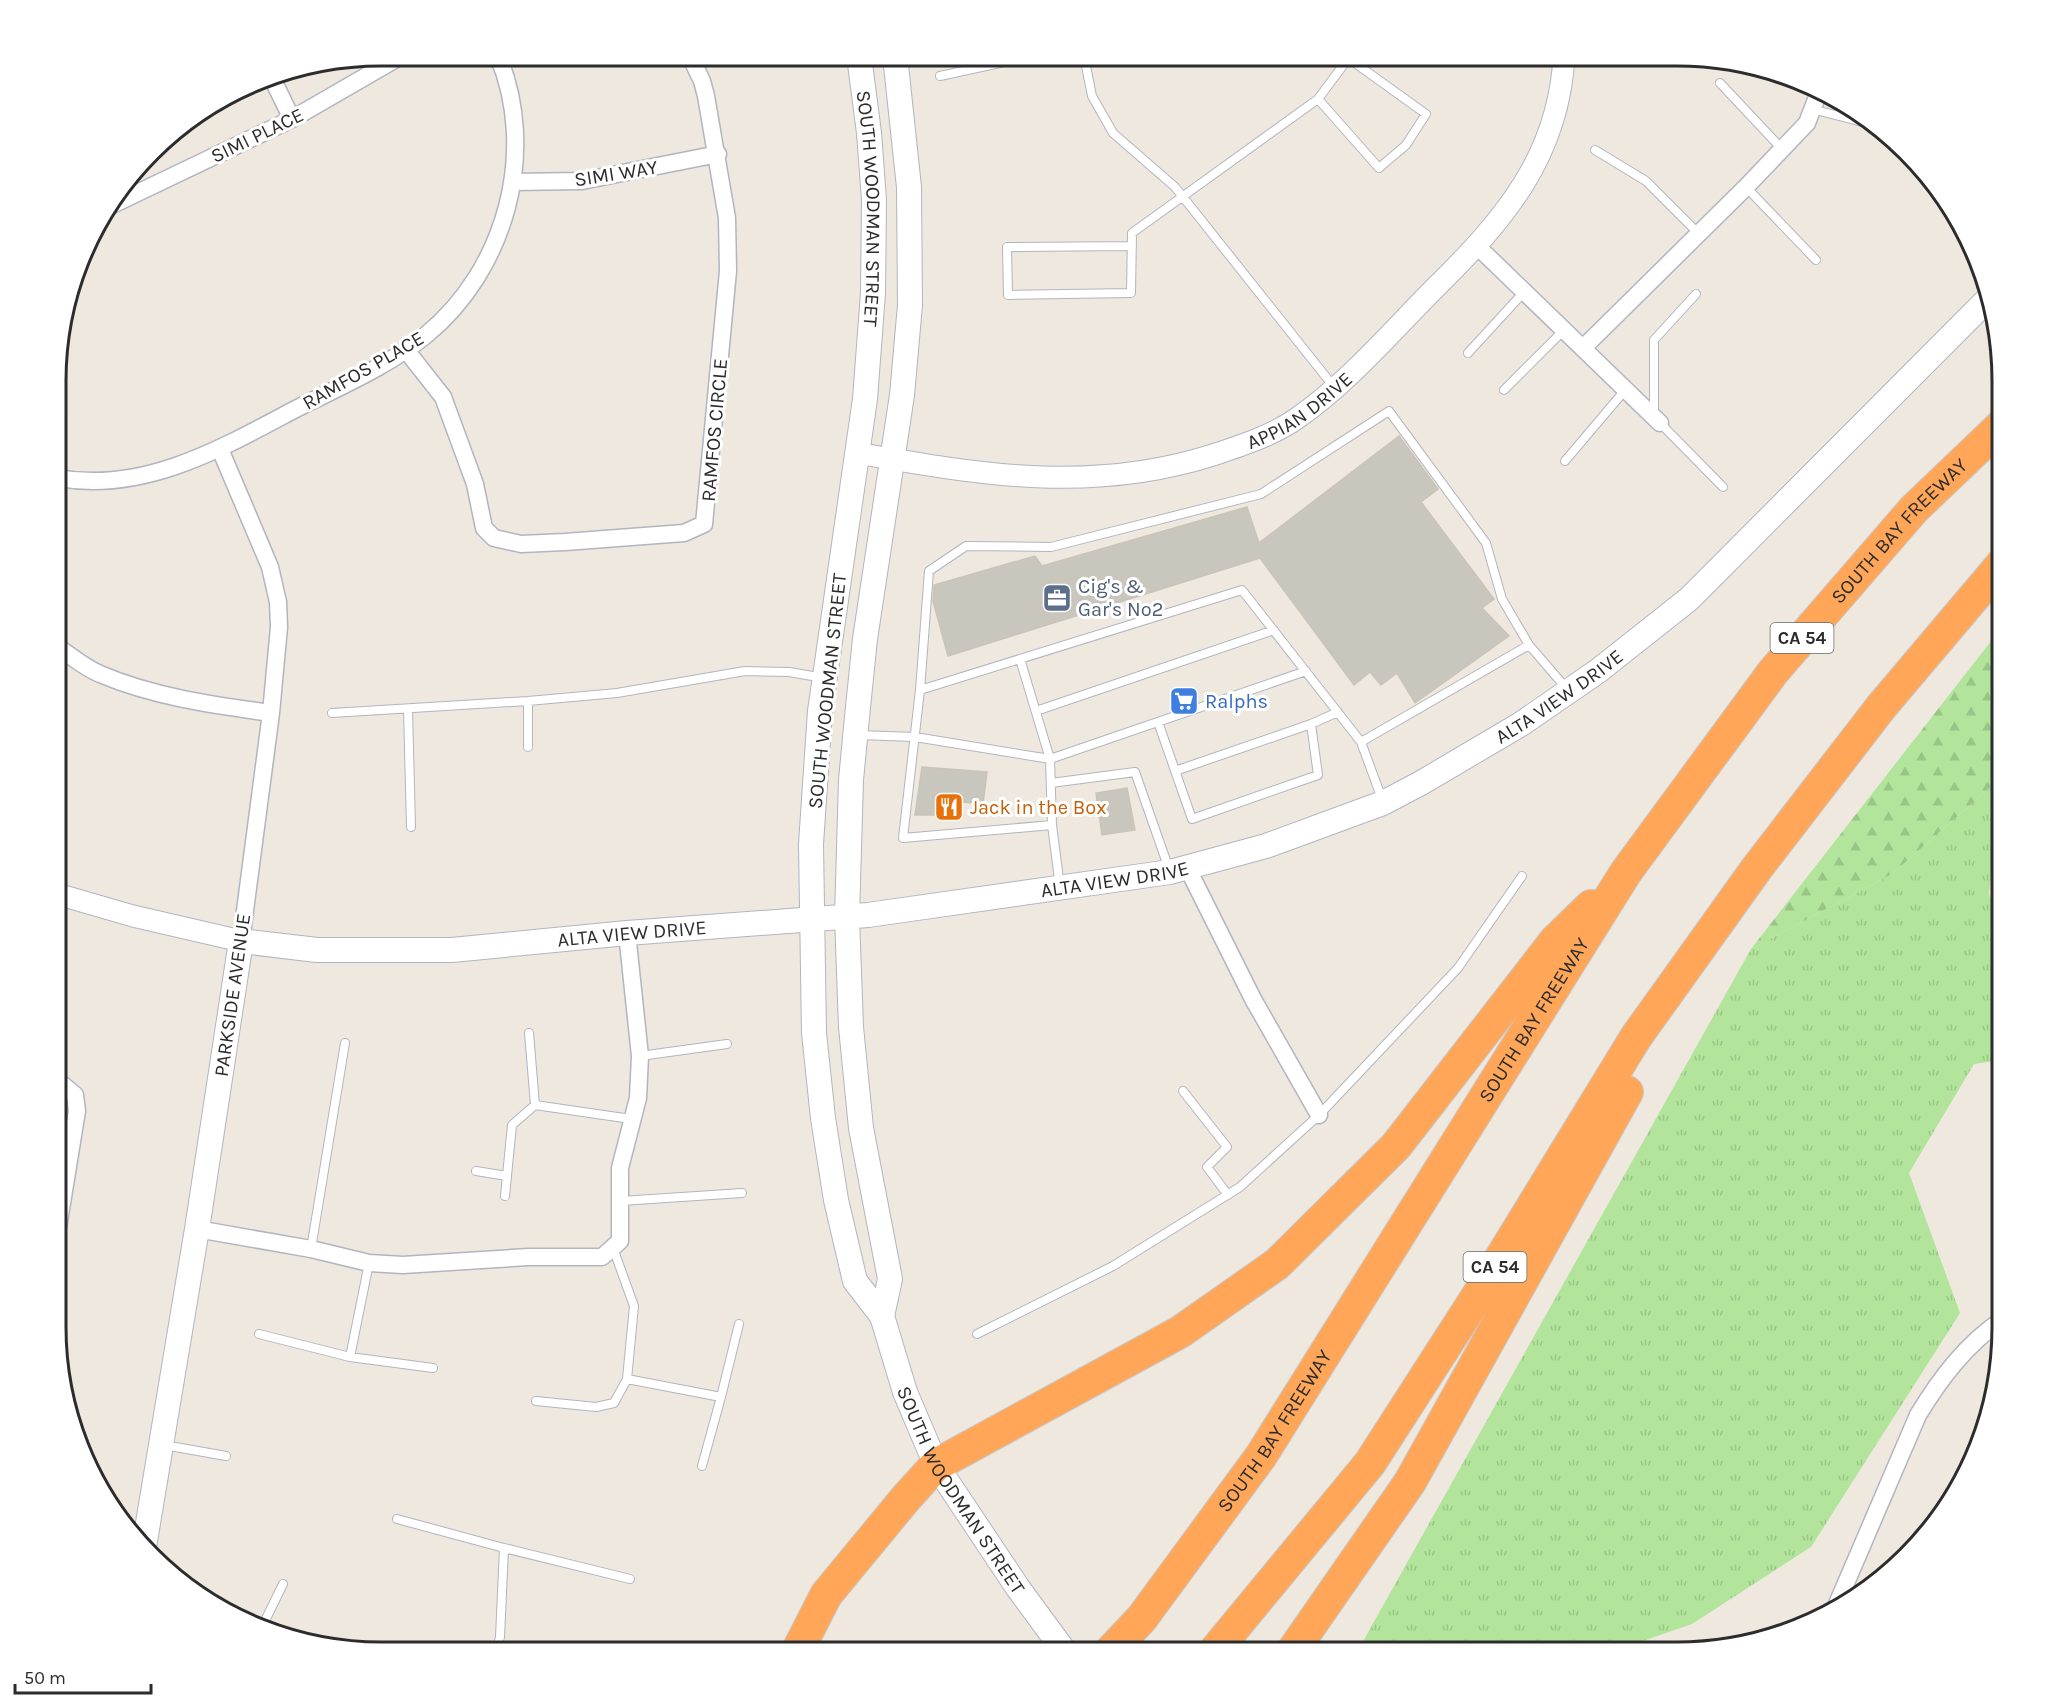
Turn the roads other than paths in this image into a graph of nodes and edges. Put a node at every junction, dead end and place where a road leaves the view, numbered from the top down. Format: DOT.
graph roads {
  1 [pos="384,66"];
  2 [pos="501,66"];
  3 [pos="695,66"];
  4 [pos="860,66"];
  5 [pos="896,66"];
  6 [pos="986,66"];
  7 [pos="1086,66"];
  8 [pos="1342,66"];
  9 [pos="1361,66"];
  10 [pos="1563,66"];
  11 [pos="940,76"];
  12 [pos="1720,83"];
  13 [pos="275,85"];
  14 [pos="1318,99"];
  15 [pos="1817,99"];
  16 [pos="1812,110"];
  17 [pos="292,119"];
  18 [pos="1853,120"];
  19 [pos="1782,148"];
  20 [pos="1595,150"];
  21 [pos="718,154"];
  22 [pos="512,182"];
  23 [pos="1746,187"];
  24 [pos="1181,195"];
  25 [pos="124,200"];
  26 [pos="1699,234"];
  27 [pos="1132,246"];
  28 [pos="1477,246"];
  29 [pos="1816,260"];
  30 [pos="1525,291"];
  31 [pos="1696,294"];
  32 [pos="1982,305"];
  33 [pos="1564,329"];
  34 [pos="1583,348"];
  35 [pos="406,350"];
  36 [pos="1468,352"];
  37 [pos="1334,388"];
  38 [pos="1626,389"];
  39 [pos="1504,390"];
  40 [pos="1657,420"];
  41 [pos="1992,435"];
  42 [pos="220,449"];
  43 [pos="857,453"];
  44 [pos="892,459"];
  45 [pos="1565,461"];
  46 [pos="66,479"];
  47 [pos="1723,488"];
  48 [pos="1992,576"];
  49 [pos="1274,630"];
  50 [pos="1529,645"];
  51 [pos="66,652"];
  52 [pos="1020,659"];
  53 [pos="1306,671"];
  54 [pos="824,678"];
  55 [pos="920,690"];
  56 [pos="1570,692"];
  57 [pos="528,701"];
  58 [pos="408,709"];
  59 [pos="1036,711"];
  60 [pos="1338,712"];
  61 [pos="271,713"];
  62 [pos="333,713"];
  63 [pos="1158,722"];
  64 [pos="1311,724"];
  65 [pos="855,734"];
  66 [pos="915,736"];
  67 [pos="1361,742"];
  68 [pos="528,747"];
  69 [pos="1050,759"];
  70 [pos="1175,771"];
  71 [pos="1051,783"];
  72 [pos="1383,803"];
  73 [pos="1052,825"];
  74 [pos="411,827"];
  75 [pos="1757,868"];
  76 [pos="1179,871"];
  77 [pos="1626,872"];
  78 [pos="1522,876"];
  79 [pos="1060,889"];
  80 [pos="66,897"];
  81 [pos="847,917"];
  82 [pos="810,920"];
  83 [pos="627,933"];
  84 [pos="241,941"];
  85 [pos="529,1034"];
  86 [pos="345,1043"];
  87 [pos="727,1044"];
  88 [pos="640,1056"];
  89 [pos="66,1088"];
  90 [pos="1183,1091"];
  91 [pos="536,1105"];
  92 [pos="1320,1114"];
  93 [pos="632,1119"];
  94 [pos="476,1172"];
  95 [pos="507,1176"];
  96 [pos="66,1179"];
  97 [pos="742,1193"];
  98 [pos="1228,1195"];
  99 [pos="505,1196"];
  100 [pos="621,1201"];
  101 [pos="197,1229"];
  102 [pos="612,1248"];
  103 [pos="311,1249"];
  104 [pos="369,1263"];
  105 [pos="882,1316"];
  106 [pos="739,1324"];
  107 [pos="1992,1329"];
  108 [pos="259,1334"];
  109 [pos="977,1334"];
  110 [pos="350,1357"];
  111 [pos="433,1368"];
  112 [pos="627,1379"];
  113 [pos="721,1397"];
  114 [pos="536,1401"];
  115 [pos="161,1445"];
  116 [pos="226,1456"];
  117 [pos="936,1465"];
  118 [pos="702,1466"];
  119 [pos="397,1519"];
  120 [pos="146,1537"];
  121 [pos="504,1548"];
  122 [pos="630,1579"];
  123 [pos="283,1584"];
  124 [pos="1840,1596"];
  125 [pos="266,1620"];
  126 [pos="499,1642"];
  127 [pos="802,1642"];
  128 [pos="1058,1642"];
  129 [pos="1119,1642"];
  130 [pos="1222,1642"];
  131 [pos="1299,1642"];
  1 -- 17 [label="street, SIMI PLACE"];
  2 -- 22 [label="street, RAMFOS PLACE"];
  3 -- 21 [label="street, RAMFOS CIRCLE"];
  4 -- 43 [label="main road, SOUTH WOODMAN STREET"];
  5 -- 44 [label="main road, SOUTH WOODMAN STREET"];
  6 -- 11 [label="lane"];
  7 -- 24 [label="lane"];
  8 -- 14 [label="lane"];
  9 -- 14 [label="lane"];
  10 -- 28 [label="street, APPIAN DRIVE"];
  12 -- 19 [label="lane"];
  13 -- 17 [label="street"];
  14 -- 24 [label="lane"];
  15 -- 16 [label="street"];
  16 -- 18 [label="lane"];
  16 -- 19 [label="street"];
  17 -- 25 [label="street, SIMI PLACE"];
  19 -- 23 [label="street"];
  20 -- 26 [label="lane"];
  21 -- 22 [label="street, SIMI WAY"];
  21 -- 35 [label="street, RAMFOS CIRCLE"];
  22 -- 35 [label="street, RAMFOS PLACE"];
  23 -- 26 [label="street"];
  23 -- 29 [label="lane"];
  24 -- 27 [label="lane"];
  24 -- 37 [label="lane"];
  26 -- 34 [label="street"];
  27 -- 27 [label="lane"];
  28 -- 30 [label="street"];
  28 -- 37 [label="street, APPIAN DRIVE"];
  30 -- 33 [label="street"];
  30 -- 36 [label="lane"];
  31 -- 40 [label="lane"];
  32 -- 56 [label="main road, ALTA VIEW DRIVE"];
  33 -- 34 [label="street"];
  33 -- 39 [label="lane"];
  34 -- 38 [label="street"];
  35 -- 42 [label="street, RAMFOS PLACE"];
  37 -- 44 [label="street, APPIAN DRIVE"];
  38 -- 40 [label="street"];
  38 -- 45 [label="lane"];
  40 -- 47 [label="lane"];
  41 -- 77 [label="highway, SOUTH BAY FREEWAY / CA 54"];
  42 -- 46 [label="street, RAMFOS PLACE"];
  42 -- 61 [label="street, PARKSIDE AVENUE"];
  43 -- 44 [label="street, APPIAN DRIVE"];
  43 -- 54 [label="main road, SOUTH WOODMAN STREET"];
  44 -- 65 [label="main road, SOUTH WOODMAN STREET"];
  48 -- 75 [label="highway, CA 54"];
  49 -- 52 [label="lane"];
  49 -- 53 [label="lane"];
  49 -- 59 [label="lane"];
  50 -- 55 [label="lane"];
  50 -- 56 [label="lane"];
  50 -- 67 [label="lane"];
  51 -- 61 [label="street"];
  52 -- 55 [label="lane"];
  52 -- 59 [label="lane"];
  53 -- 60 [label="lane"];
  53 -- 63 [label="lane"];
  54 -- 57 [label="lane"];
  54 -- 82 [label="main road, SOUTH WOODMAN STREET"];
  55 -- 66 [label="lane"];
  56 -- 72 [label="main road, ALTA VIEW DRIVE"];
  57 -- 58 [label="lane"];
  57 -- 68 [label="lane"];
  58 -- 62 [label="lane"];
  58 -- 74 [label="lane"];
  59 -- 69 [label="lane"];
  60 -- 64 [label="lane"];
  60 -- 67 [label="lane"];
  61 -- 84 [label="street, PARKSIDE AVENUE"];
  63 -- 69 [label="lane"];
  63 -- 70 [label="lane"];
  64 -- 70 [label="lane"];
  64 -- 70 [label="lane"];
  65 -- 66 [label="lane"];
  65 -- 81 [label="main road, SOUTH WOODMAN STREET"];
  66 -- 69 [label="lane"];
  66 -- 73 [label="lane"];
  67 -- 72 [label="lane"];
  69 -- 71 [label="lane"];
  71 -- 73 [label="lane"];
  71 -- 76 [label="lane"];
  72 -- 76 [label="main road, ALTA VIEW DRIVE"];
  73 -- 79 [label="lane"];
  75 -- 130 [label="highway, CA 54"];
  75 -- 131 [label="highway"];
  76 -- 79 [label="main road, ALTA VIEW DRIVE"];
  76 -- 92 [label="street"];
  77 -- 117 [label="highway"];
  77 -- 129 [label="highway, SOUTH BAY FREEWAY / CA 54"];
  78 -- 92 [label="lane"];
  79 -- 81 [label="main road, ALTA VIEW DRIVE"];
  80 -- 84 [label="street, ALTA VIEW DRIVE"];
  81 -- 82 [label="main road, ALTA VIEW DRIVE"];
  81 -- 105 [label="main road, SOUTH WOODMAN STREET"];
  82 -- 83 [label="main road, ALTA VIEW DRIVE"];
  82 -- 105 [label="main road, SOUTH WOODMAN STREET"];
  83 -- 84 [label="main road, ALTA VIEW DRIVE"];
  83 -- 88 [label="street"];
  84 -- 101 [label="main road, PARKSIDE AVENUE"];
  85 -- 91 [label="lane"];
  86 -- 103 [label="lane"];
  87 -- 88 [label="lane"];
  88 -- 93 [label="street"];
  89 -- 96 [label="street"];
  90 -- 98 [label="lane"];
  91 -- 93 [label="lane"];
  91 -- 95 [label="lane"];
  92 -- 98 [label="lane"];
  93 -- 100 [label="street"];
  94 -- 95 [label="lane"];
  95 -- 99 [label="lane"];
  97 -- 100 [label="lane"];
  98 -- 109 [label="lane"];
  100 -- 102 [label="street"];
  101 -- 103 [label="street"];
  101 -- 115 [label="main road, PARKSIDE AVENUE"];
  102 -- 104 [label="street"];
  102 -- 112 [label="lane"];
  103 -- 104 [label="street"];
  104 -- 110 [label="lane"];
  105 -- 117 [label="main road, SOUTH WOODMAN STREET"];
  106 -- 113 [label="lane"];
  107 -- 124 [label="street"];
  108 -- 110 [label="lane"];
  110 -- 111 [label="lane"];
  112 -- 113 [label="lane"];
  112 -- 114 [label="lane"];
  113 -- 118 [label="lane"];
  115 -- 116 [label="lane"];
  115 -- 120 [label="main road, PARKSIDE AVENUE"];
  117 -- 127 [label="highway"];
  117 -- 128 [label="main road, SOUTH WOODMAN STREET"];
  119 -- 121 [label="lane"];
  121 -- 122 [label="lane"];
  121 -- 126 [label="lane"];
  123 -- 125 [label="lane"];
}
